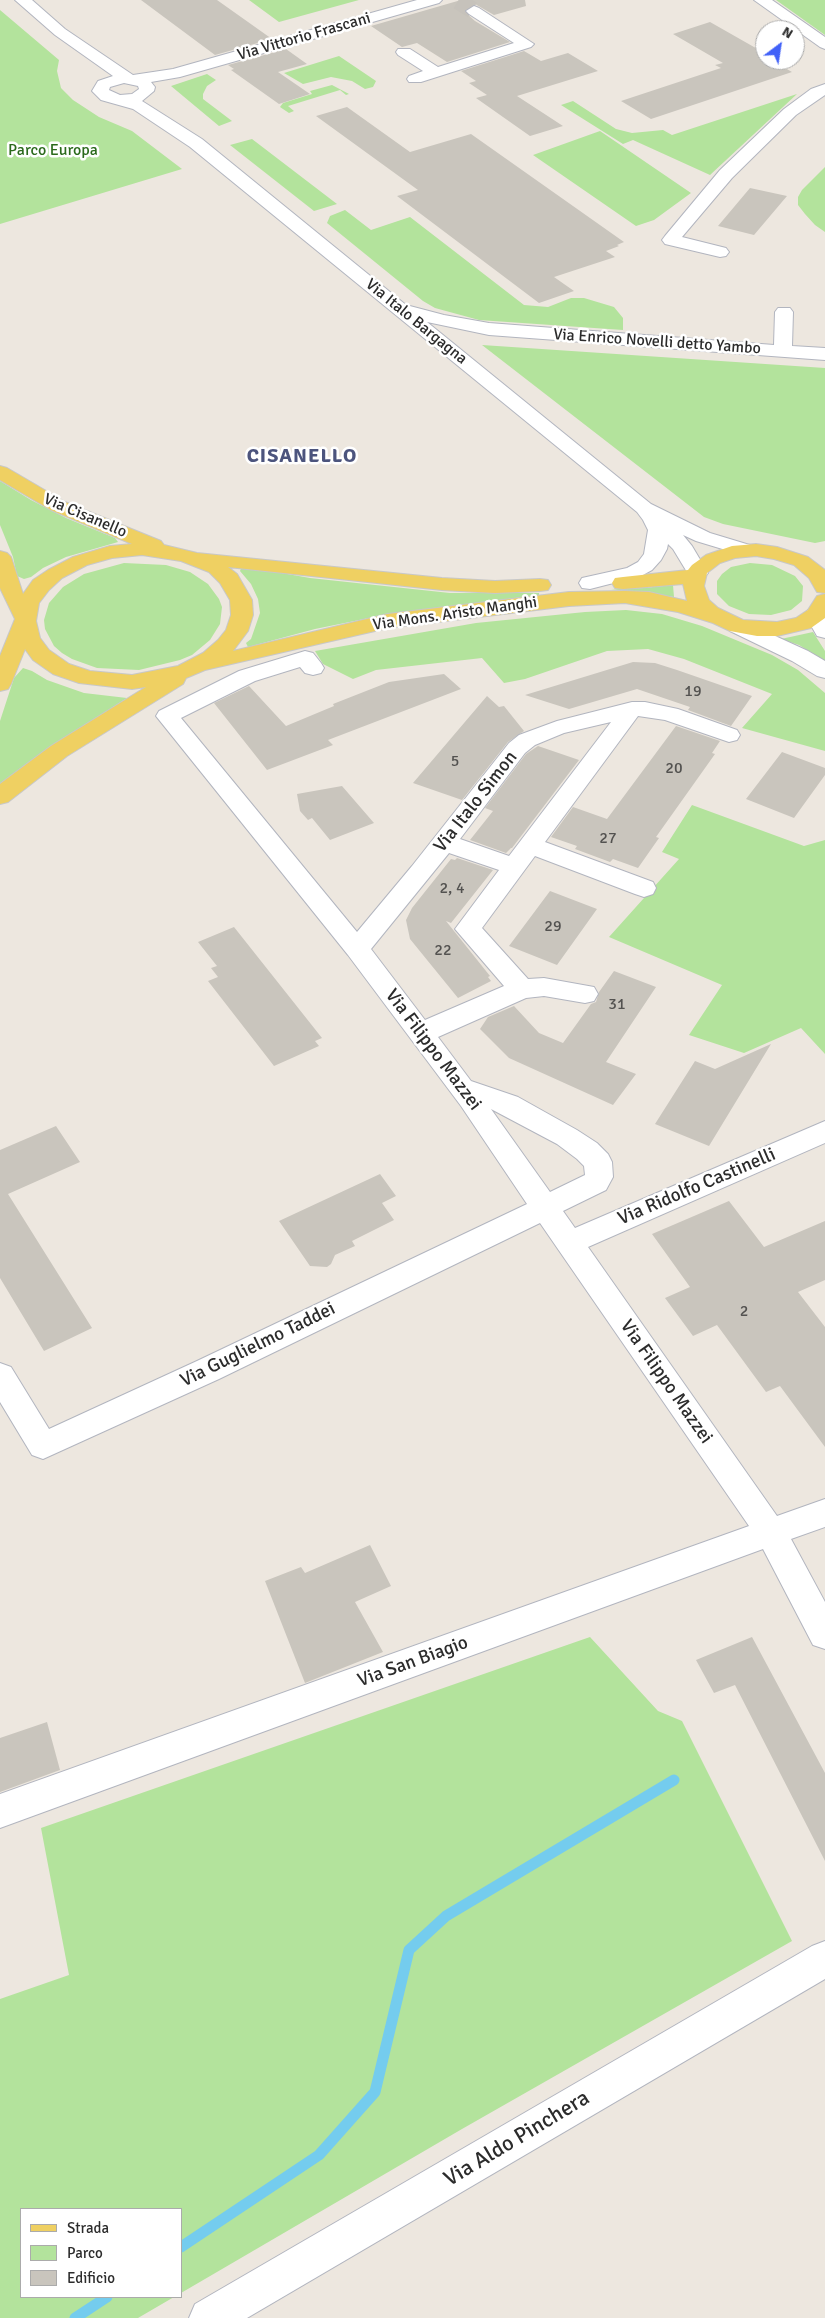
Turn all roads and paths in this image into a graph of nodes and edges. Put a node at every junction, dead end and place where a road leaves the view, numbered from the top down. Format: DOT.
graph roads {
  1 [pos="22,0"];
  2 [pos="434,0"];
  3 [pos="762,0"];
  4 [pos="474,11"];
  5 [pos="60,32"];
  6 [pos="825,44"];
  7 [pos="404,52"];
  8 [pos="435,72"];
  9 [pos="415,79"];
  10 [pos="104,84"];
  11 [pos="138,84"];
  12 [pos="822,89"];
  13 [pos="125,100"];
  14 [pos="188,137"];
  15 [pos="720,252"];
  16 [pos="392,304"];
  17 [pos="784,312"];
  18 [pos="489,329"];
  19 [pos="783,352"];
  20 [pos="825,354"];
  21 [pos="459,358"];
  22 [pos="0,472"];
  23 [pos="648,513"];
  24 [pos="746,550"];
  25 [pos="180,554"];
  26 [pos="786,555"];
  27 [pos="825,555"];
  28 [pos="0,557"];
  29 [pos="696,574"];
  30 [pos="590,583"];
  31 [pos="825,587"];
  32 [pos="822,615"];
  33 [pos="717,617"];
  34 [pos="25,620"];
  35 [pos="738,626"];
  36 [pos="313,668"];
  37 [pos="191,669"];
  38 [pos="825,671"];
  39 [pos="0,684"];
  40 [pos="632,709"];
  41 [pos="729,734"];
  42 [pos="0,796"];
  43 [pos="444,842"];
  44 [pos="531,846"];
  45 [pos="515,867"];
  46 [pos="644,888"];
  47 [pos="357,949"];
  48 [pos="522,989"];
  49 [pos="585,994"];
  50 [pos="421,1033"];
  51 [pos="462,1088"];
  52 [pos="825,1131"];
  53 [pos="546,1206"];
  54 [pos="570,1243"];
  55 [pos="0,1376"];
  56 [pos="825,1512"];
  57 [pos="771,1533"];
  58 [pos="825,1634"];
  59 [pos="0,1811"];
  60 [pos="825,1958"];
  61 [pos="208,2318"];
  1 -- 5 [label="street, Via Italo Bargagna"];
  2 -- 11 [label="street, Via Vittorio Frascani"];
  3 -- 6 [label="street"];
  4 -- 8 [label="street"];
  5 -- 10 [label="street, Via Italo Bargagna"];
  5 -- 11 [label="street, Via Italo Bargagna"];
  7 -- 8 [label="street"];
  8 -- 9 [label="street"];
  10 -- 11 [label="street"];
  10 -- 13 [label="street, Via Italo Bargagna"];
  11 -- 13 [label="street"];
  11 -- 14 [label="street, Via Italo Bargagna"];
  12 -- 15 [label="street"];
  13 -- 14 [label="street, Via Italo Bargagna"];
  14 -- 16 [label="street, Via Italo Bargagna"];
  16 -- 18 [label="street, Via Enrico Novelli detto Yambo"];
  16 -- 21 [label="street, Via Italo Bargagna"];
  17 -- 19 [label="street"];
  18 -- 19 [label="street, Via Enrico Novelli detto Yambo"];
  18 -- 21 [label="street, Via Enrico Novelli detto Yambo"];
  19 -- 20 [label="street, Via Enrico Novelli detto Yambo"];
  21 -- 23 [label="street, Via Italo Bargagna"];
  22 -- 25 [label="main road, Via Cisanello"];
  23 -- 24 [label="street, Via Italo Bargagna"];
  23 -- 29 [label="street, Via Italo Bargagna"];
  23 -- 30 [label="street"];
  24 -- 26 [label="main road"];
  24 -- 29 [label="main road"];
  25 -- 30 [label="main road, Via Mons. Aristo Manghi"];
  25 -- 34 [label="main road"];
  25 -- 37 [label="main road"];
  26 -- 27 [label="main road"];
  26 -- 31 [label="main road"];
  28 -- 34 [label="main road"];
  29 -- 30 [label="main road, Via Mons. Aristo Manghi"];
  29 -- 33 [label="main road"];
  32 -- 35 [label="main road"];
  33 -- 35 [label="main road"];
  33 -- 37 [label="main road, Via Mons. Aristo Manghi"];
  34 -- 37 [label="main road"];
  34 -- 39 [label="main road"];
  35 -- 38 [label="street"];
  36 -- 47 [label="street, Via Filippo Mazzei"];
  37 -- 42 [label="main road"];
  40 -- 41 [label="street, Via Italo Simon"];
  40 -- 43 [label="street, Via Italo Simon"];
  40 -- 44 [label="street"];
  43 -- 45 [label="street"];
  43 -- 47 [label="street, Via Italo Simon"];
  44 -- 45 [label="street"];
  44 -- 46 [label="street"];
  45 -- 48 [label="street"];
  47 -- 50 [label="street, Via Filippo Mazzei"];
  48 -- 49 [label="street"];
  48 -- 50 [label="street"];
  50 -- 51 [label="street, Via Filippo Mazzei"];
  51 -- 53 [label="street, Via Filippo Mazzei"];
  51 -- 53 [label="street, Via Guglielmo Taddei"];
  52 -- 54 [label="street, Via Ridolfo Castinelli"];
  53 -- 54 [label="street, Via Filippo Mazzei"];
  53 -- 55 [label="street, Via Guglielmo Taddei"];
  54 -- 57 [label="street, Via Filippo Mazzei"];
  56 -- 57 [label="street, Via San Biagio"];
  57 -- 58 [label="street, Via Filippo Mazzei"];
  57 -- 59 [label="street, Via San Biagio"];
  60 -- 61 [label="street, Via Aldo Pinchera"];
}
